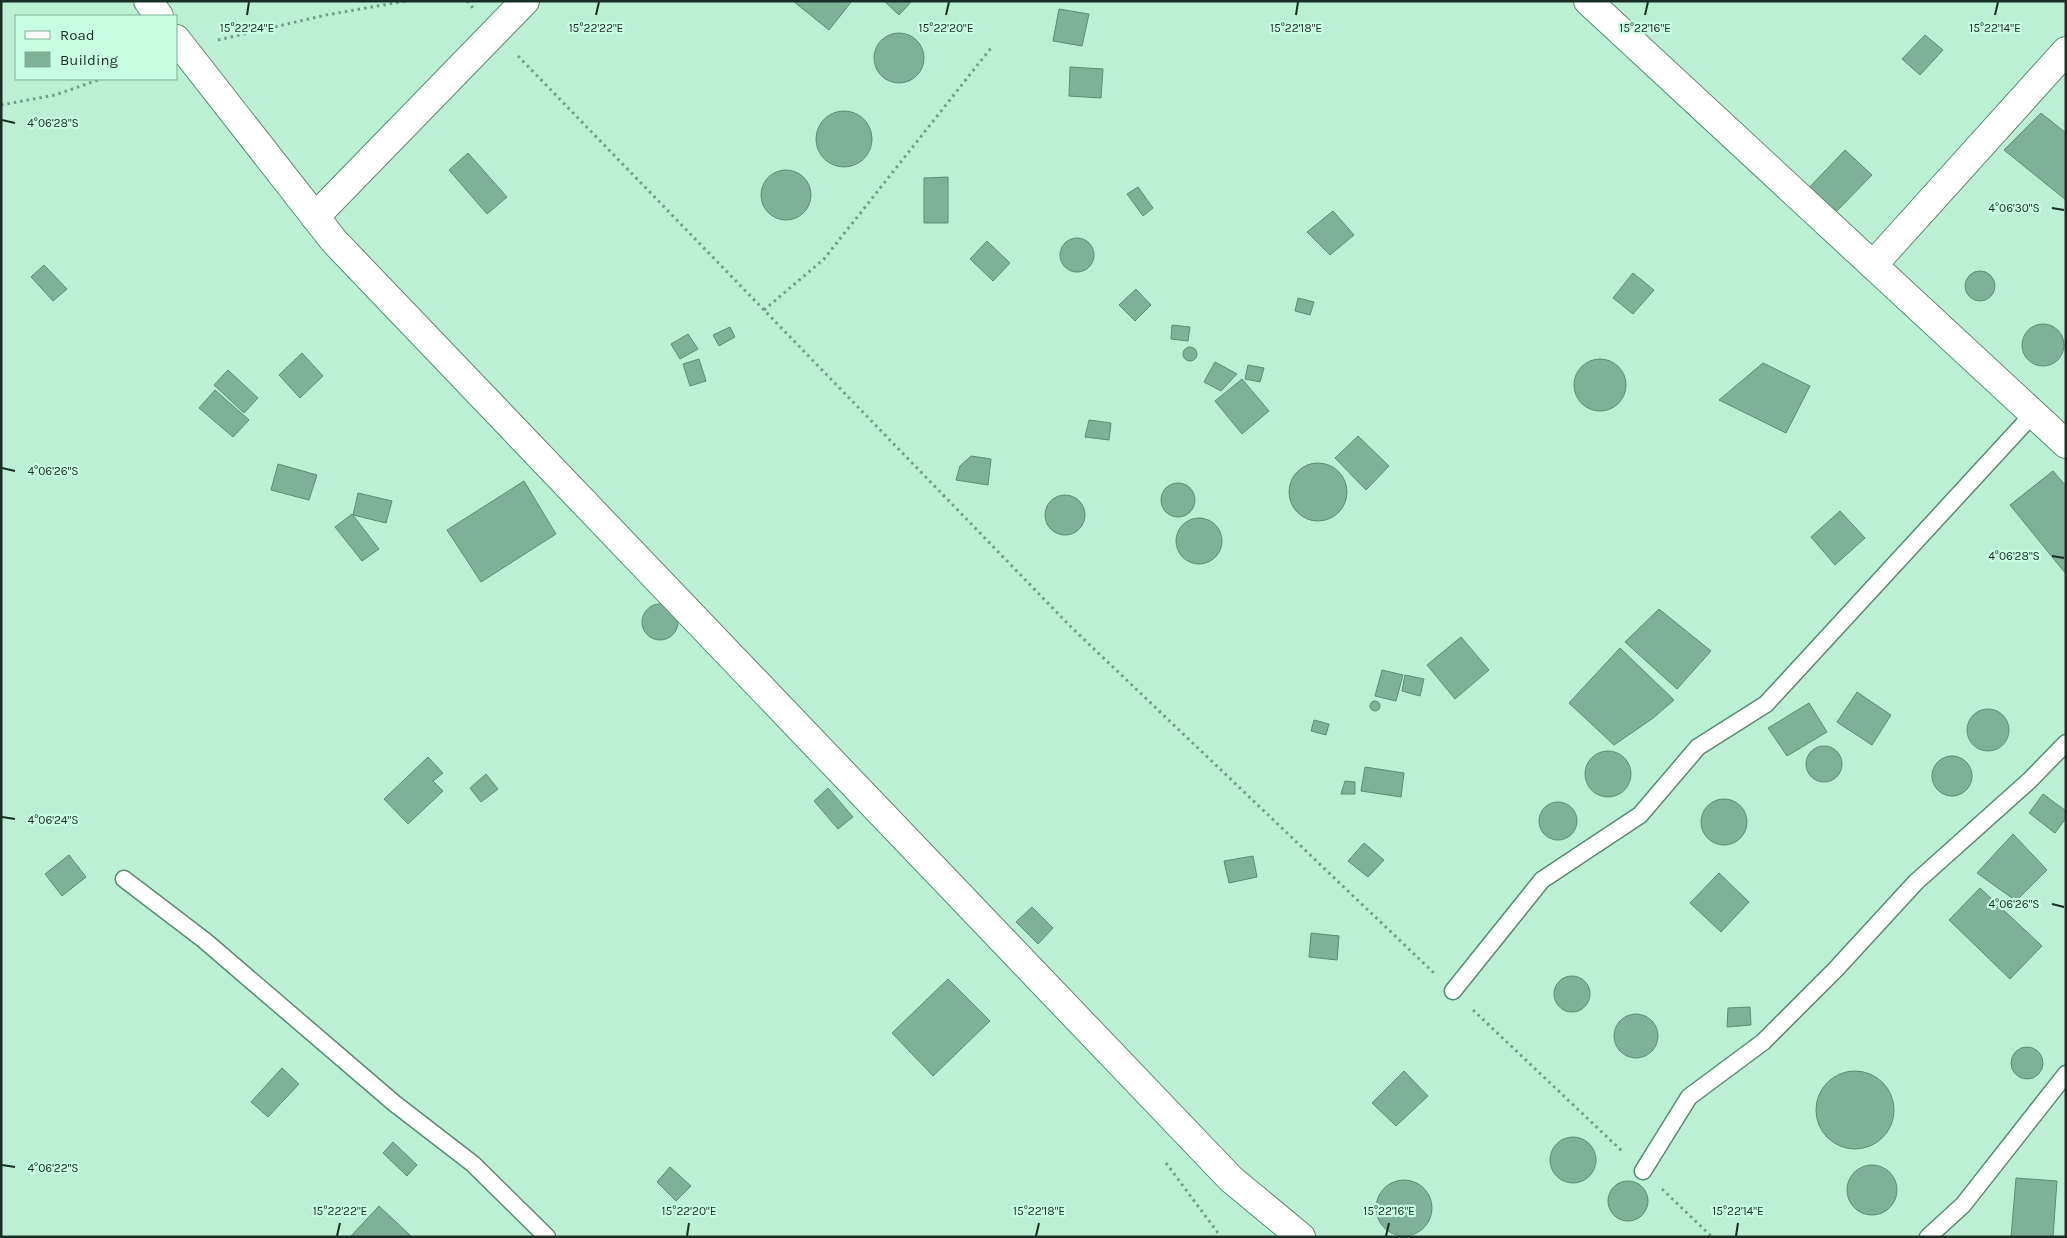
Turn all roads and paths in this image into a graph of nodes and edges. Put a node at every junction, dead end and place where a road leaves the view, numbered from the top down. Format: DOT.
graph roads {
  1 [pos="148,1"];
  2 [pos="406,1"];
  3 [pos="467,1"];
  4 [pos="525,1"];
  5 [pos="1588,1"];
  6 [pos="158,15"];
  7 [pos="495,32"];
  8 [pos="180,44"];
  9 [pos="991,48"];
  10 [pos="2066,51"];
  11 [pos="98,80"];
  12 [pos="1,105"];
  13 [pos="315,217"];
  14 [pos="1873,265"];
  15 [pos="764,310"];
  16 [pos="2033,414"];
  17 [pos="2066,444"];
  18 [pos="2066,743"];
  19 [pos="124,879"];
  20 [pos="1453,991"];
  21 [pos="2066,1074"];
  22 [pos="1643,1171"];
  23 [pos="547,1237"];
  24 [pos="1300,1237"];
  25 [pos="1712,1237"];
  26 [pos="1928,1237"];
  1 -- 6 [label="street"];
  2 -- 8 [label="path"];
  3 -- 7 [label="path"];
  4 -- 7 [label="street"];
  5 -- 14 [label="street"];
  7 -- 13 [label="street"];
  7 -- 15 [label="path"];
  8 -- 13 [label="street"];
  9 -- 15 [label="path"];
  10 -- 14 [label="street"];
  11 -- 12 [label="path"];
  13 -- 24 [label="street"];
  14 -- 16 [label="street"];
  15 -- 20 [label="path"];
  16 -- 17 [label="street"];
  16 -- 20 [label="lane"];
  18 -- 22 [label="lane"];
  19 -- 23 [label="lane"];
  20 -- 22 [label="path"];
  21 -- 26 [label="lane"];
  22 -- 25 [label="path"];
}
